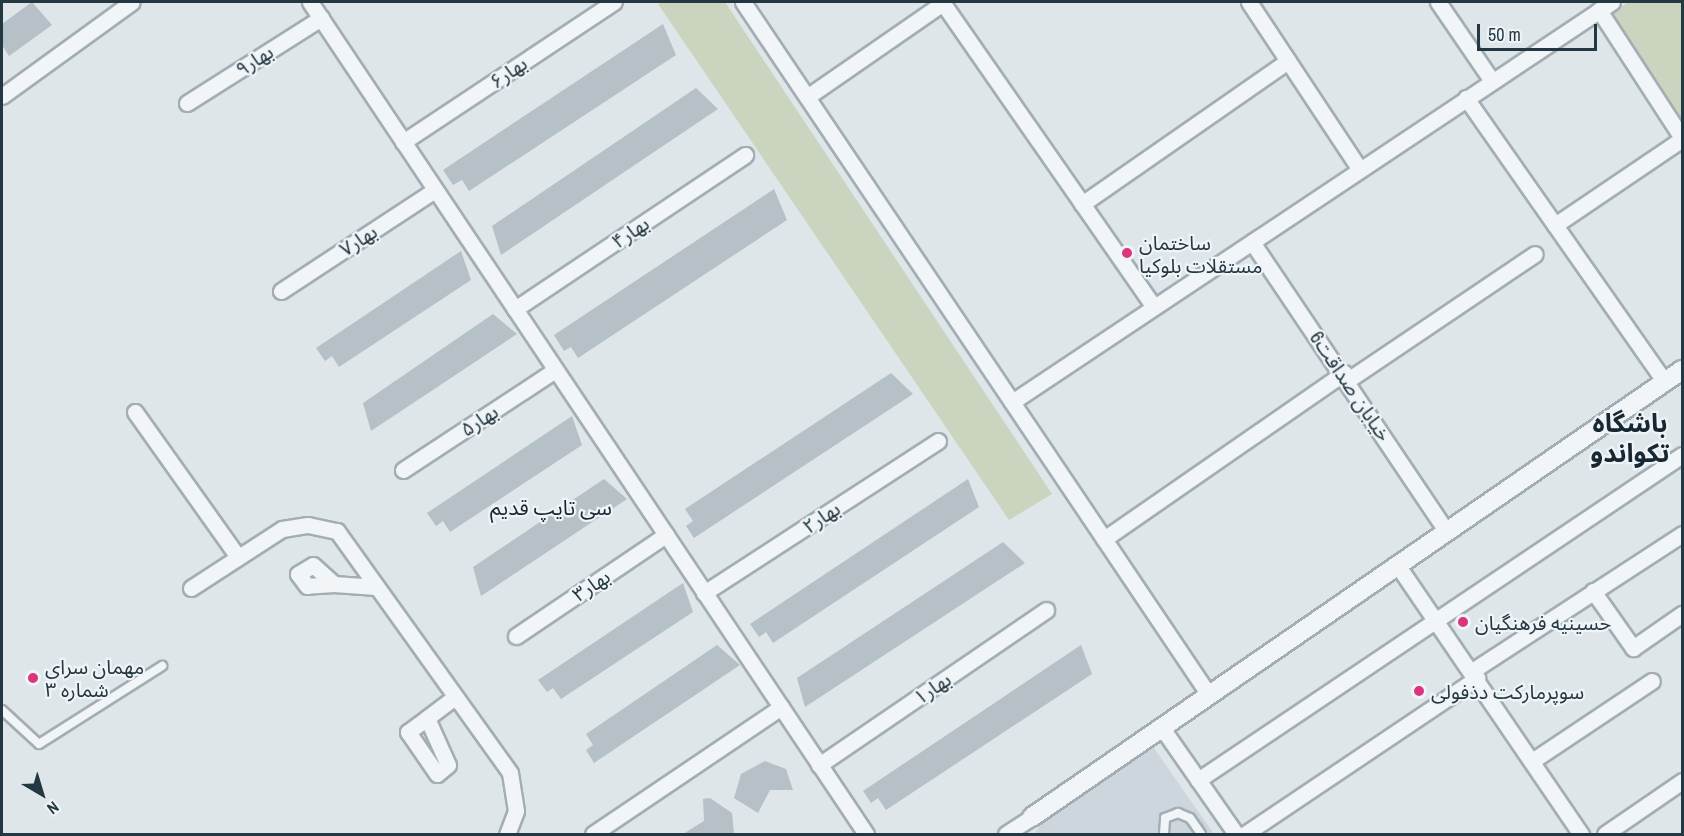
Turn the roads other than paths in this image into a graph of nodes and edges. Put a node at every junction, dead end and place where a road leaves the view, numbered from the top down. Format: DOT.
graph roads {
  1 [pos="132,2"];
  2 [pos="310,2"];
  3 [pos="614,2"];
  4 [pos="743,2"];
  5 [pos="943,2"];
  6 [pos="1438,2"];
  7 [pos="1612,2"];
  8 [pos="1255,4"];
  9 [pos="1599,10"];
  10 [pos="321,18"];
  11 [pos="1288,61"];
  12 [pos="1492,81"];
  13 [pos="2,96"];
  14 [pos="807,97"];
  15 [pos="1466,98"];
  16 [pos="187,103"];
  17 [pos="1683,139"];
  18 [pos="403,142"];
  19 [pos="745,155"];
  20 [pos="1360,170"];
  21 [pos="435,190"];
  22 [pos="1082,204"];
  23 [pos="1555,225"];
  24 [pos="1252,242"];
  25 [pos="1535,254"];
  26 [pos="281,291"];
  27 [pos="1154,308"];
  28 [pos="515,309"];
  29 [pos="555,370"];
  30 [pos="1683,370"];
  31 [pos="1346,377"];
  32 [pos="1665,382"];
  33 [pos="1012,402"];
  34 [pos="135,412"];
  35 [pos="938,441"];
  36 [pos="1683,455"];
  37 [pos="403,470"];
  38 [pos="1447,532"];
  39 [pos="1683,534"];
  40 [pos="666,535"];
  41 [pos="1104,539"];
  42 [pos="237,557"];
  43 [pos="1398,566"];
  44 [pos="334,585"];
  45 [pos="376,587"];
  46 [pos="191,588"];
  47 [pos="1593,591"];
  48 [pos="704,593"];
  49 [pos="1046,610"];
  50 [pos="1683,614"];
  51 [pos="1438,619"];
  52 [pos="516,636"];
  53 [pos="162,666"];
  54 [pos="1474,674"];
  55 [pos="1652,681"];
  56 [pos="1209,695"];
  57 [pos="454,698"];
  58 [pos="781,708"];
  59 [pos="2,710"];
  60 [pos="427,718"];
  61 [pos="1162,728"];
  62 [pos="1532,761"];
  63 [pos="819,765"];
  64 [pos="1198,780"];
  65 [pos="1683,781"];
  66 [pos="1032,817"];
  67 [pos="507,834"];
  68 [pos="593,834"];
  69 [pos="866,834"];
  70 [pos="1006,834"];
  71 [pos="1020,834"];
  72 [pos="1164,834"];
  73 [pos="1201,834"];
  74 [pos="1236,834"];
  75 [pos="1245,834"];
  76 [pos="1581,834"];
  77 [pos="1605,834"];
  1 -- 13 [label="street"];
  2 -- 10 [label="street"];
  3 -- 18 [label="street, بهار۶"];
  4 -- 14 [label="street"];
  5 -- 14 [label="street"];
  5 -- 22 [label="street"];
  6 -- 12 [label="street"];
  7 -- 9 [label="street"];
  8 -- 11 [label="street"];
  9 -- 12 [label="street"];
  9 -- 17 [label="street"];
  10 -- 16 [label="street, بهار۹"];
  10 -- 18 [label="street"];
  11 -- 20 [label="street"];
  11 -- 22 [label="street"];
  12 -- 15 [label="street"];
  14 -- 33 [label="street"];
  15 -- 20 [label="street"];
  15 -- 23 [label="street"];
  17 -- 23 [label="street"];
  18 -- 21 [label="street"];
  19 -- 28 [label="street, بهار۴"];
  20 -- 24 [label="street"];
  21 -- 26 [label="street, بهار۷"];
  21 -- 28 [label="street"];
  22 -- 27 [label="street"];
  23 -- 32 [label="street"];
  24 -- 27 [label="street"];
  24 -- 31 [label="street, خیابان صداقت6"];
  25 -- 31 [label="street"];
  27 -- 33 [label="street"];
  28 -- 29 [label="street"];
  29 -- 37 [label="street, بهار۵"];
  29 -- 40 [label="street"];
  30 -- 32 [label="street"];
  31 -- 38 [label="street, خیابان صداقت6"];
  31 -- 41 [label="street"];
  32 -- 38 [label="street"];
  33 -- 41 [label="street"];
  34 -- 42 [label="street"];
  35 -- 48 [label="street, بهار۲"];
  36 -- 51 [label="street"];
  38 -- 43 [label="street"];
  39 -- 47 [label="street"];
  40 -- 48 [label="street"];
  40 -- 52 [label="street, بهار۳"];
  41 -- 56 [label="street"];
  42 -- 45 [label="street"];
  42 -- 46 [label="street"];
  43 -- 51 [label="street"];
  43 -- 56 [label="street"];
  44 -- 45 [label="street"];
  45 -- 57 [label="street"];
  47 -- 50 [label="street"];
  47 -- 54 [label="street"];
  48 -- 58 [label="street"];
  49 -- 63 [label="street, بهار۱"];
  51 -- 54 [label="street"];
  51 -- 64 [label="street"];
  53 -- 59 [label="lane"];
  54 -- 62 [label="street"];
  54 -- 75 [label="street"];
  55 -- 62 [label="street"];
  56 -- 61 [label="street"];
  57 -- 60 [label="street"];
  57 -- 67 [label="street"];
  58 -- 63 [label="street"];
  58 -- 68 [label="street"];
  61 -- 64 [label="street"];
  61 -- 66 [label="street"];
  62 -- 76 [label="street"];
  63 -- 69 [label="street"];
  64 -- 74 [label="street"];
  65 -- 77 [label="street"];
  66 -- 70 [label="street"];
  66 -- 71 [label="street"];
  72 -- 73 [label="lane"];
}
